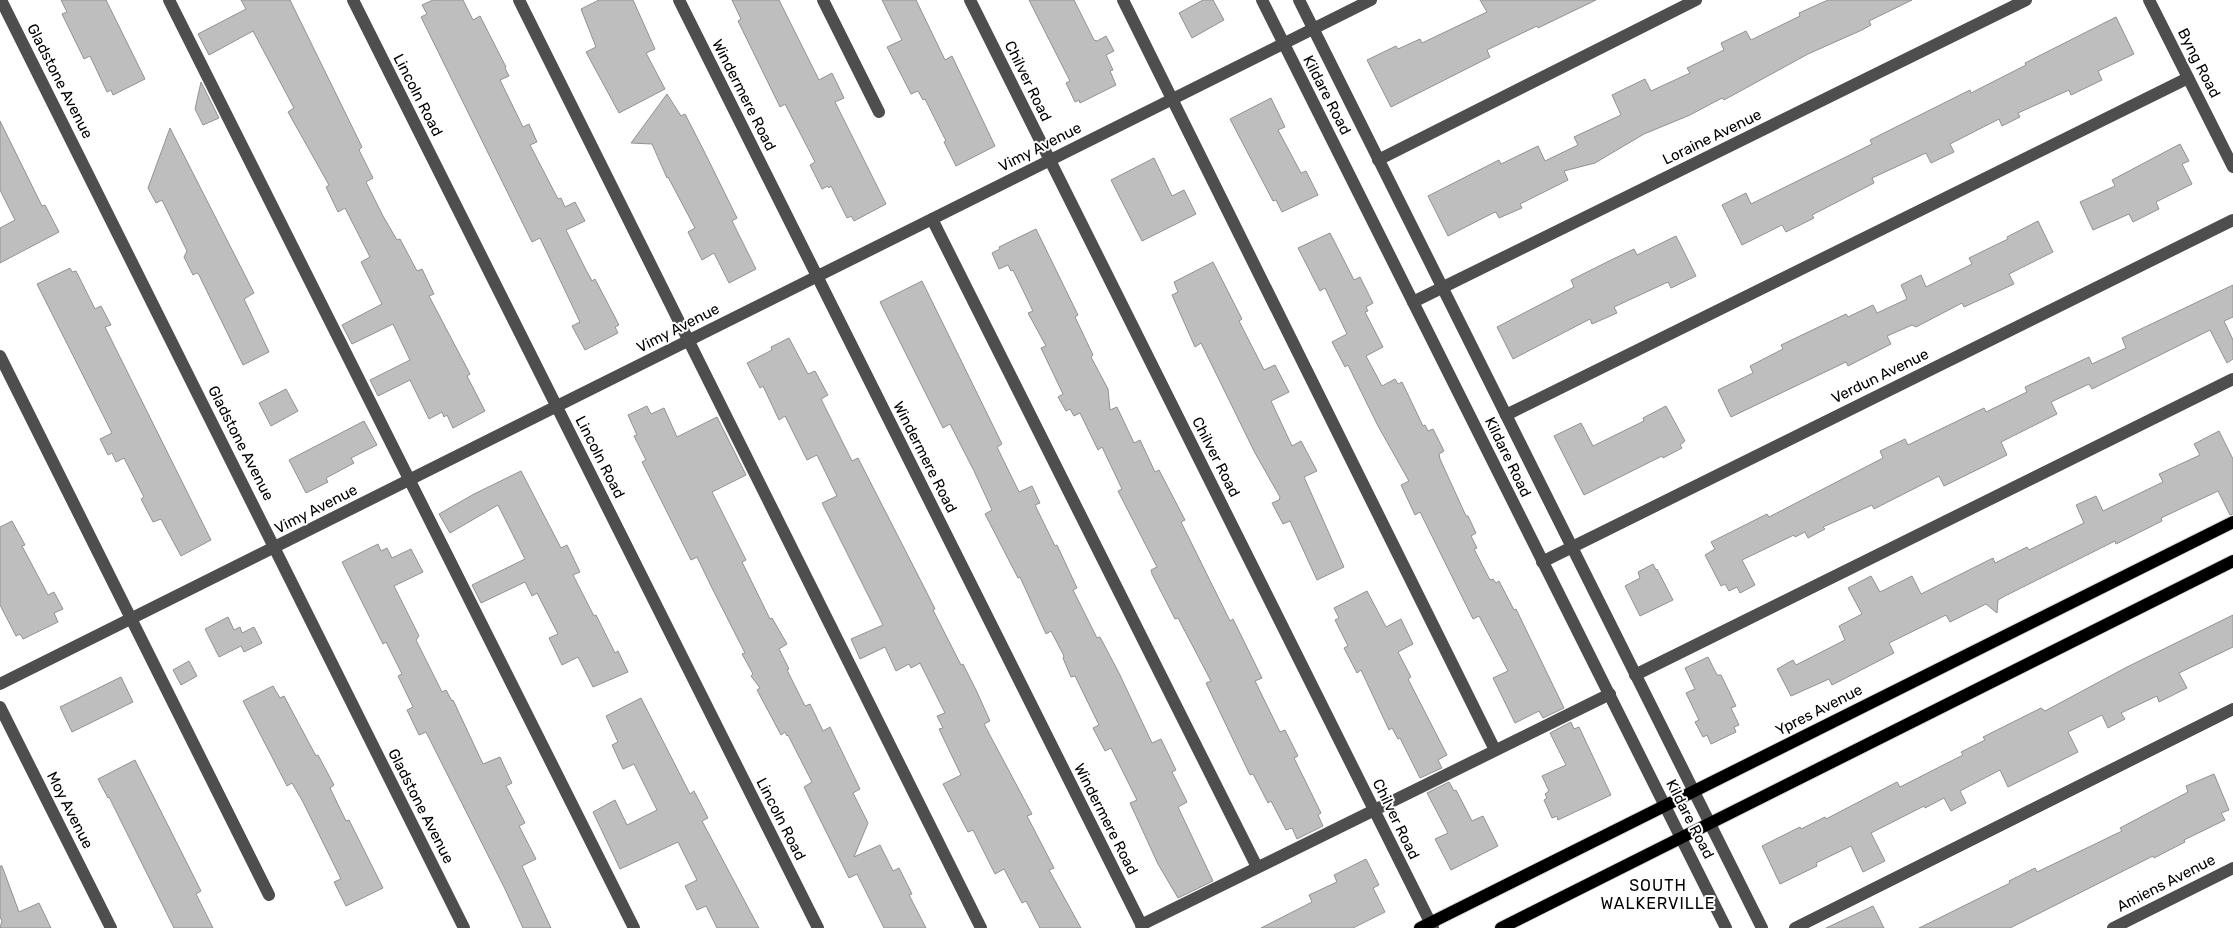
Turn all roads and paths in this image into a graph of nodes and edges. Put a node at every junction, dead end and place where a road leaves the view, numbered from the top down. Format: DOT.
graph roads {
  1 [pos="1,0"];
  2 [pos="169,0"];
  3 [pos="353,0"];
  4 [pos="519,0"];
  5 [pos="679,0"];
  6 [pos="823,0"];
  7 [pos="970,0"];
  8 [pos="1123,0"];
  9 [pos="1262,0"];
  10 [pos="1299,0"];
  11 [pos="1370,0"];
  12 [pos="1696,0"];
  13 [pos="2026,0"];
  14 [pos="2149,0"];
  15 [pos="1313,29"];
  16 [pos="1284,44"];
  17 [pos="2188,78"];
  18 [pos="1173,99"];
  19 [pos="879,112"];
  20 [pos="1050,160"];
  21 [pos="1378,160"];
  22 [pos="2233,167"];
  23 [pos="932,219"];
  24 [pos="2233,220"];
  25 [pos="817,277"];
  26 [pos="1442,288"];
  27 [pos="1413,302"];
  28 [pos="688,340"];
  29 [pos="0,356"];
  30 [pos="2233,379"];
  31 [pos="556,407"];
  32 [pos="1506,415"];
  33 [pos="409,480"];
  34 [pos="2233,522"];
  35 [pos="1572,547"];
  36 [pos="274,548"];
  37 [pos="2233,561"];
  38 [pos="1542,562"];
  39 [pos="131,619"];
  40 [pos="1635,675"];
  41 [pos="0,684"];
  42 [pos="1610,694"];
  43 [pos="0,707"];
  44 [pos="2233,709"];
  45 [pos="1495,750"];
  46 [pos="1693,791"];
  47 [pos="1665,805"];
  48 [pos="1374,810"];
  49 [pos="1710,823"];
  50 [pos="1681,838"];
  51 [pos="1257,867"];
  52 [pos="2233,868"];
  53 [pos="268,895"];
  54 [pos="1142,926"];
  55 [pos="1427,926"];
  56 [pos="111,928"];
  57 [pos="464,928"];
  58 [pos="634,928"];
  59 [pos="818,928"];
  60 [pos="981,928"];
  61 [pos="1501,928"];
  62 [pos="1726,928"];
  63 [pos="1762,928"];
  64 [pos="1795,928"];
  65 [pos="2113,928"];
  1 -- 36 [label="street, Gladstone Avenue"];
  2 -- 33 [label="street"];
  3 -- 31 [label="street, Lincoln Road"];
  4 -- 28 [label="street"];
  5 -- 25 [label="street, Windermere Road"];
  6 -- 19 [label="street"];
  7 -- 20 [label="street, Chilver Road"];
  8 -- 18 [label="street"];
  9 -- 16 [label="street, Kildare Road"];
  10 -- 15 [label="street, Kildare Road"];
  11 -- 15 [label="street, Vimy Avenue"];
  12 -- 21 [label="street"];
  13 -- 26 [label="street, Loraine Avenue"];
  14 -- 17 [label="street, Byng Road"];
  15 -- 16 [label="street, Vimy Avenue"];
  15 -- 21 [label="street, Kildare Road"];
  16 -- 18 [label="street, Vimy Avenue"];
  16 -- 27 [label="street, Kildare Road"];
  17 -- 22 [label="street, Byng Road"];
  17 -- 32 [label="street"];
  18 -- 20 [label="street, Vimy Avenue"];
  18 -- 45 [label="street"];
  20 -- 23 [label="street, Vimy Avenue"];
  20 -- 48 [label="street, Chilver Road"];
  21 -- 26 [label="street, Kildare Road"];
  23 -- 25 [label="street, Vimy Avenue"];
  23 -- 51 [label="street"];
  24 -- 35 [label="street, Verdun Avenue"];
  25 -- 28 [label="street, Vimy Avenue"];
  25 -- 54 [label="street, Windermere Road"];
  26 -- 27 [label="street, Loraine Avenue"];
  26 -- 32 [label="street, Kildare Road"];
  27 -- 38 [label="street, Kildare Road"];
  28 -- 31 [label="street, Vimy Avenue"];
  28 -- 60 [label="street"];
  29 -- 39 [label="street"];
  30 -- 40 [label="street"];
  31 -- 33 [label="street, Vimy Avenue"];
  31 -- 59 [label="street, Lincoln Road"];
  32 -- 35 [label="street, Kildare Road"];
  33 -- 36 [label="street, Vimy Avenue"];
  33 -- 58 [label="street"];
  34 -- 46 [label="main road, Ypres Avenue"];
  35 -- 38 [label="street, Verdun Avenue"];
  35 -- 40 [label="street, Kildare Road"];
  36 -- 39 [label="street, Vimy Avenue"];
  36 -- 57 [label="street, Gladstone Avenue"];
  37 -- 49 [label="main road"];
  38 -- 42 [label="street, Kildare Road"];
  39 -- 41 [label="street, Vimy Avenue"];
  39 -- 53 [label="street"];
  40 -- 46 [label="street, Kildare Road"];
  42 -- 45 [label="street"];
  42 -- 47 [label="street, Kildare Road"];
  43 -- 56 [label="street, Moy Avenue"];
  44 -- 64 [label="street"];
  45 -- 48 [label="street"];
  46 -- 47 [label="main road, Ypres Avenue"];
  46 -- 49 [label="street, Kildare Road"];
  47 -- 50 [label="street, Kildare Road"];
  47 -- 55 [label="main road, Ypres Avenue"];
  48 -- 51 [label="street"];
  48 -- 55 [label="street, Chilver Road"];
  49 -- 50 [label="main road"];
  49 -- 63 [label="street, Kildare Road"];
  50 -- 61 [label="main road"];
  50 -- 62 [label="street, Kildare Road"];
  51 -- 54 [label="street"];
  52 -- 65 [label="street, Amiens Avenue"];
}
